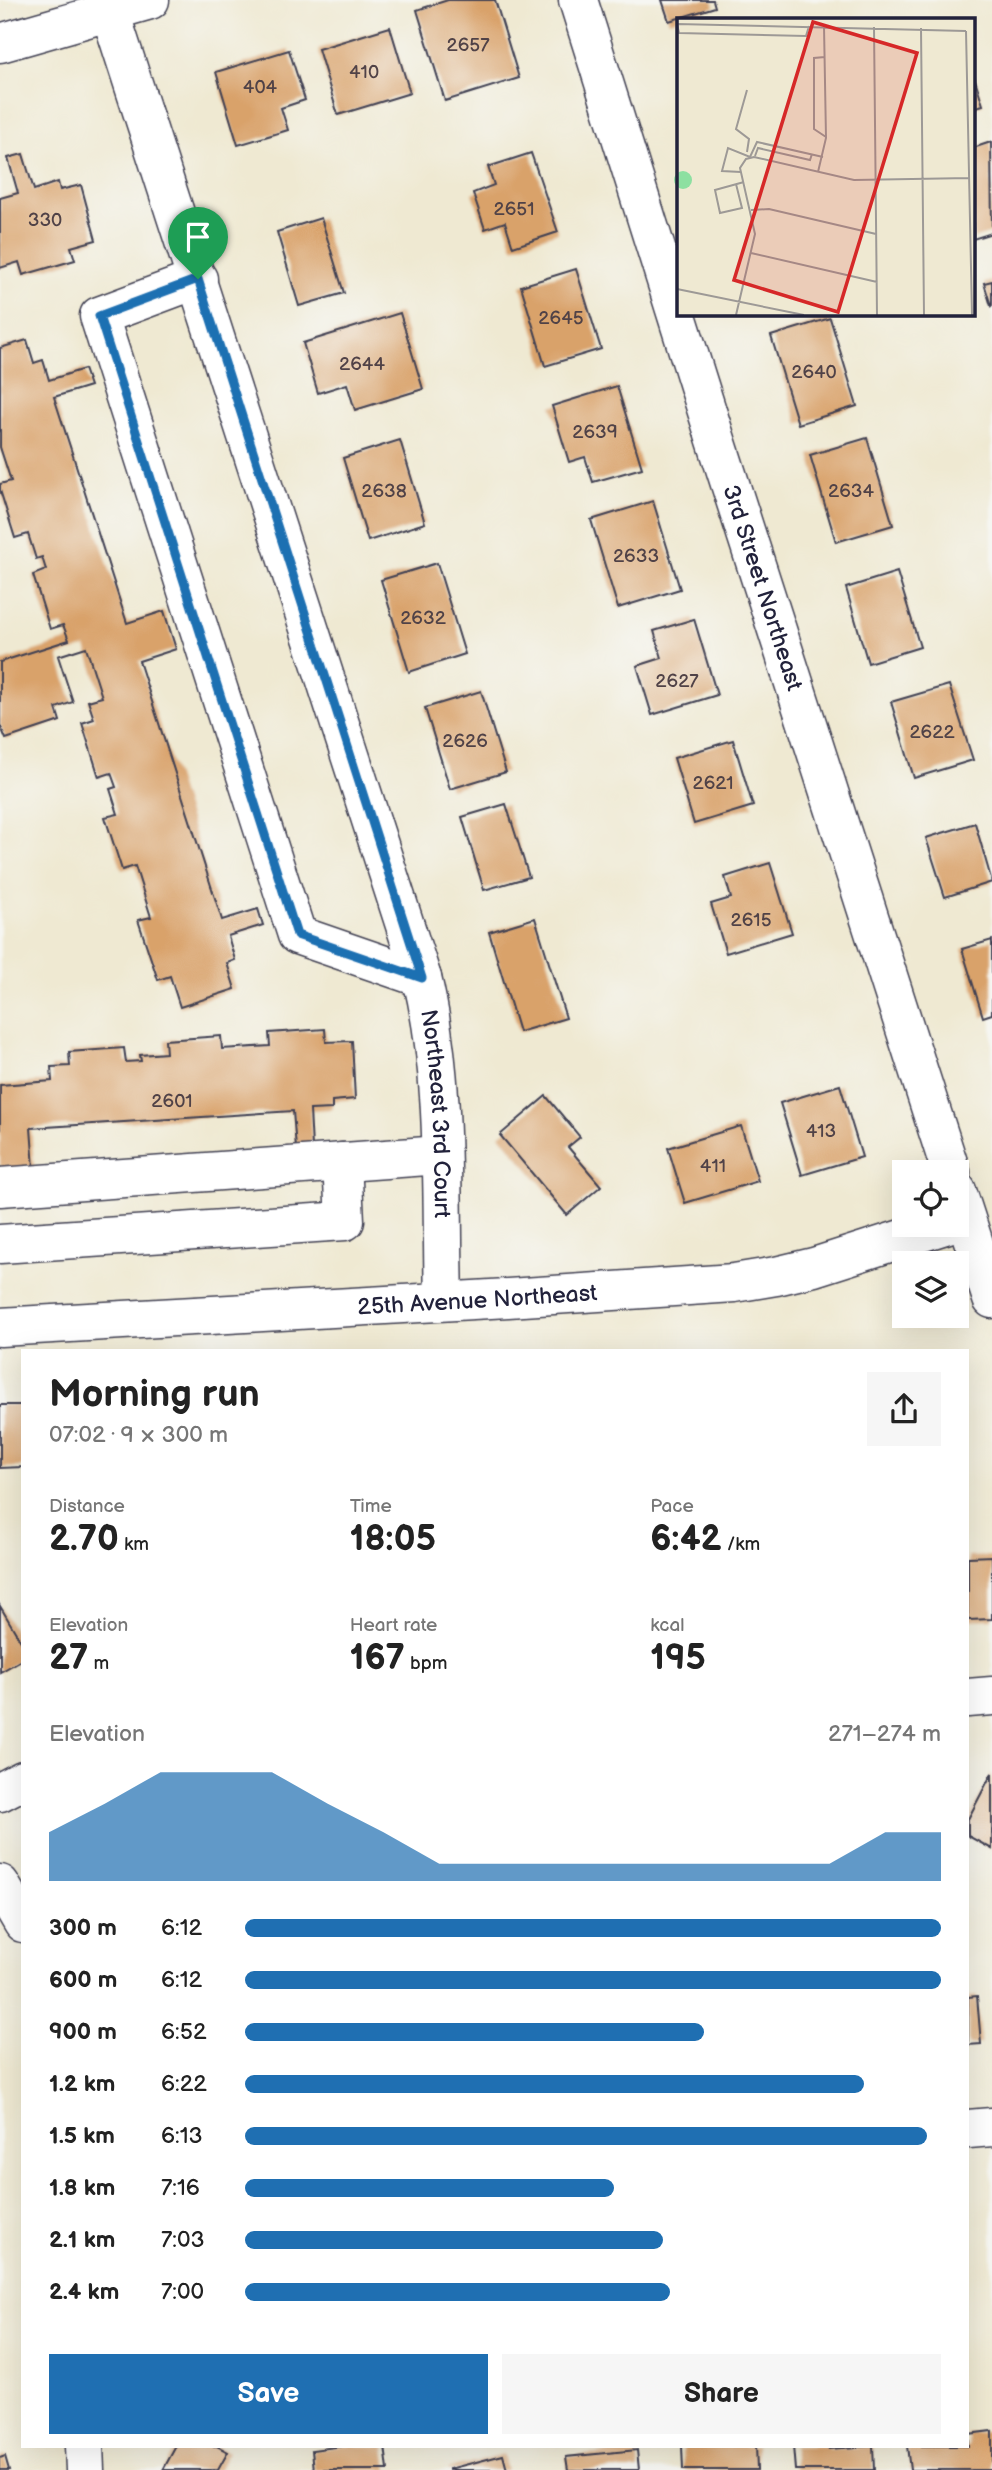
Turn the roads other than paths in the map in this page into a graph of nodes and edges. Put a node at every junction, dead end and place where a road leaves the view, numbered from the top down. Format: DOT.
graph roads {
  1 [pos="150,0"];
  2 [pos="578,0"];
  3 [pos="110,12"];
  4 [pos="0,43"];
  5 [pos="198,279"];
  6 [pos="422,978"];
  7 [pos="441,1155"];
  8 [pos="947,1160"];
  9 [pos="342,1162"];
  10 [pos="0,1187"];
  11 [pos="969,1231"];
  12 [pos="897,1237"];
  13 [pos="0,1244"];
  14 [pos="992,1299"];
  15 [pos="444,1300"];
  16 [pos="0,1327"];
  17 [pos="992,1696"];
  18 [pos="969,1698"];
  19 [pos="21,1781"];
  20 [pos="0,1792"];
  21 [pos="0,1884"];
  22 [pos="21,1920"];
  23 [pos="992,2127"];
  24 [pos="969,2129"];
  25 [pos="84,2448"];
  26 [pos="85,2470"];
  1 -- 3 [label="street"];
  2 -- 8 [label="street, 3rd Street Northeast"];
  3 -- 4 [label="street"];
  3 -- 5 [label="street, Northeast 3rd Court"];
  5 -- 6 [label="street, Northeast 3rd Court"];
  5 -- 6 [label="street"];
  6 -- 7 [label="street, Northeast 3rd Court"];
  7 -- 9 [label="street"];
  7 -- 15 [label="street, Northeast 3rd Court"];
  9 -- 10 [label="street"];
  9 -- 13 [label="street"];
  11 -- 14 [label="street"];
  12 -- 15 [label="street, 25th Avenue Northeast"];
  15 -- 16 [label="street, 25th Avenue Northeast"];
  17 -- 18 [label="street"];
  19 -- 20 [label="street"];
  21 -- 22 [label="street"];
  23 -- 24 [label="street"];
  25 -- 26 [label="street"];
}
